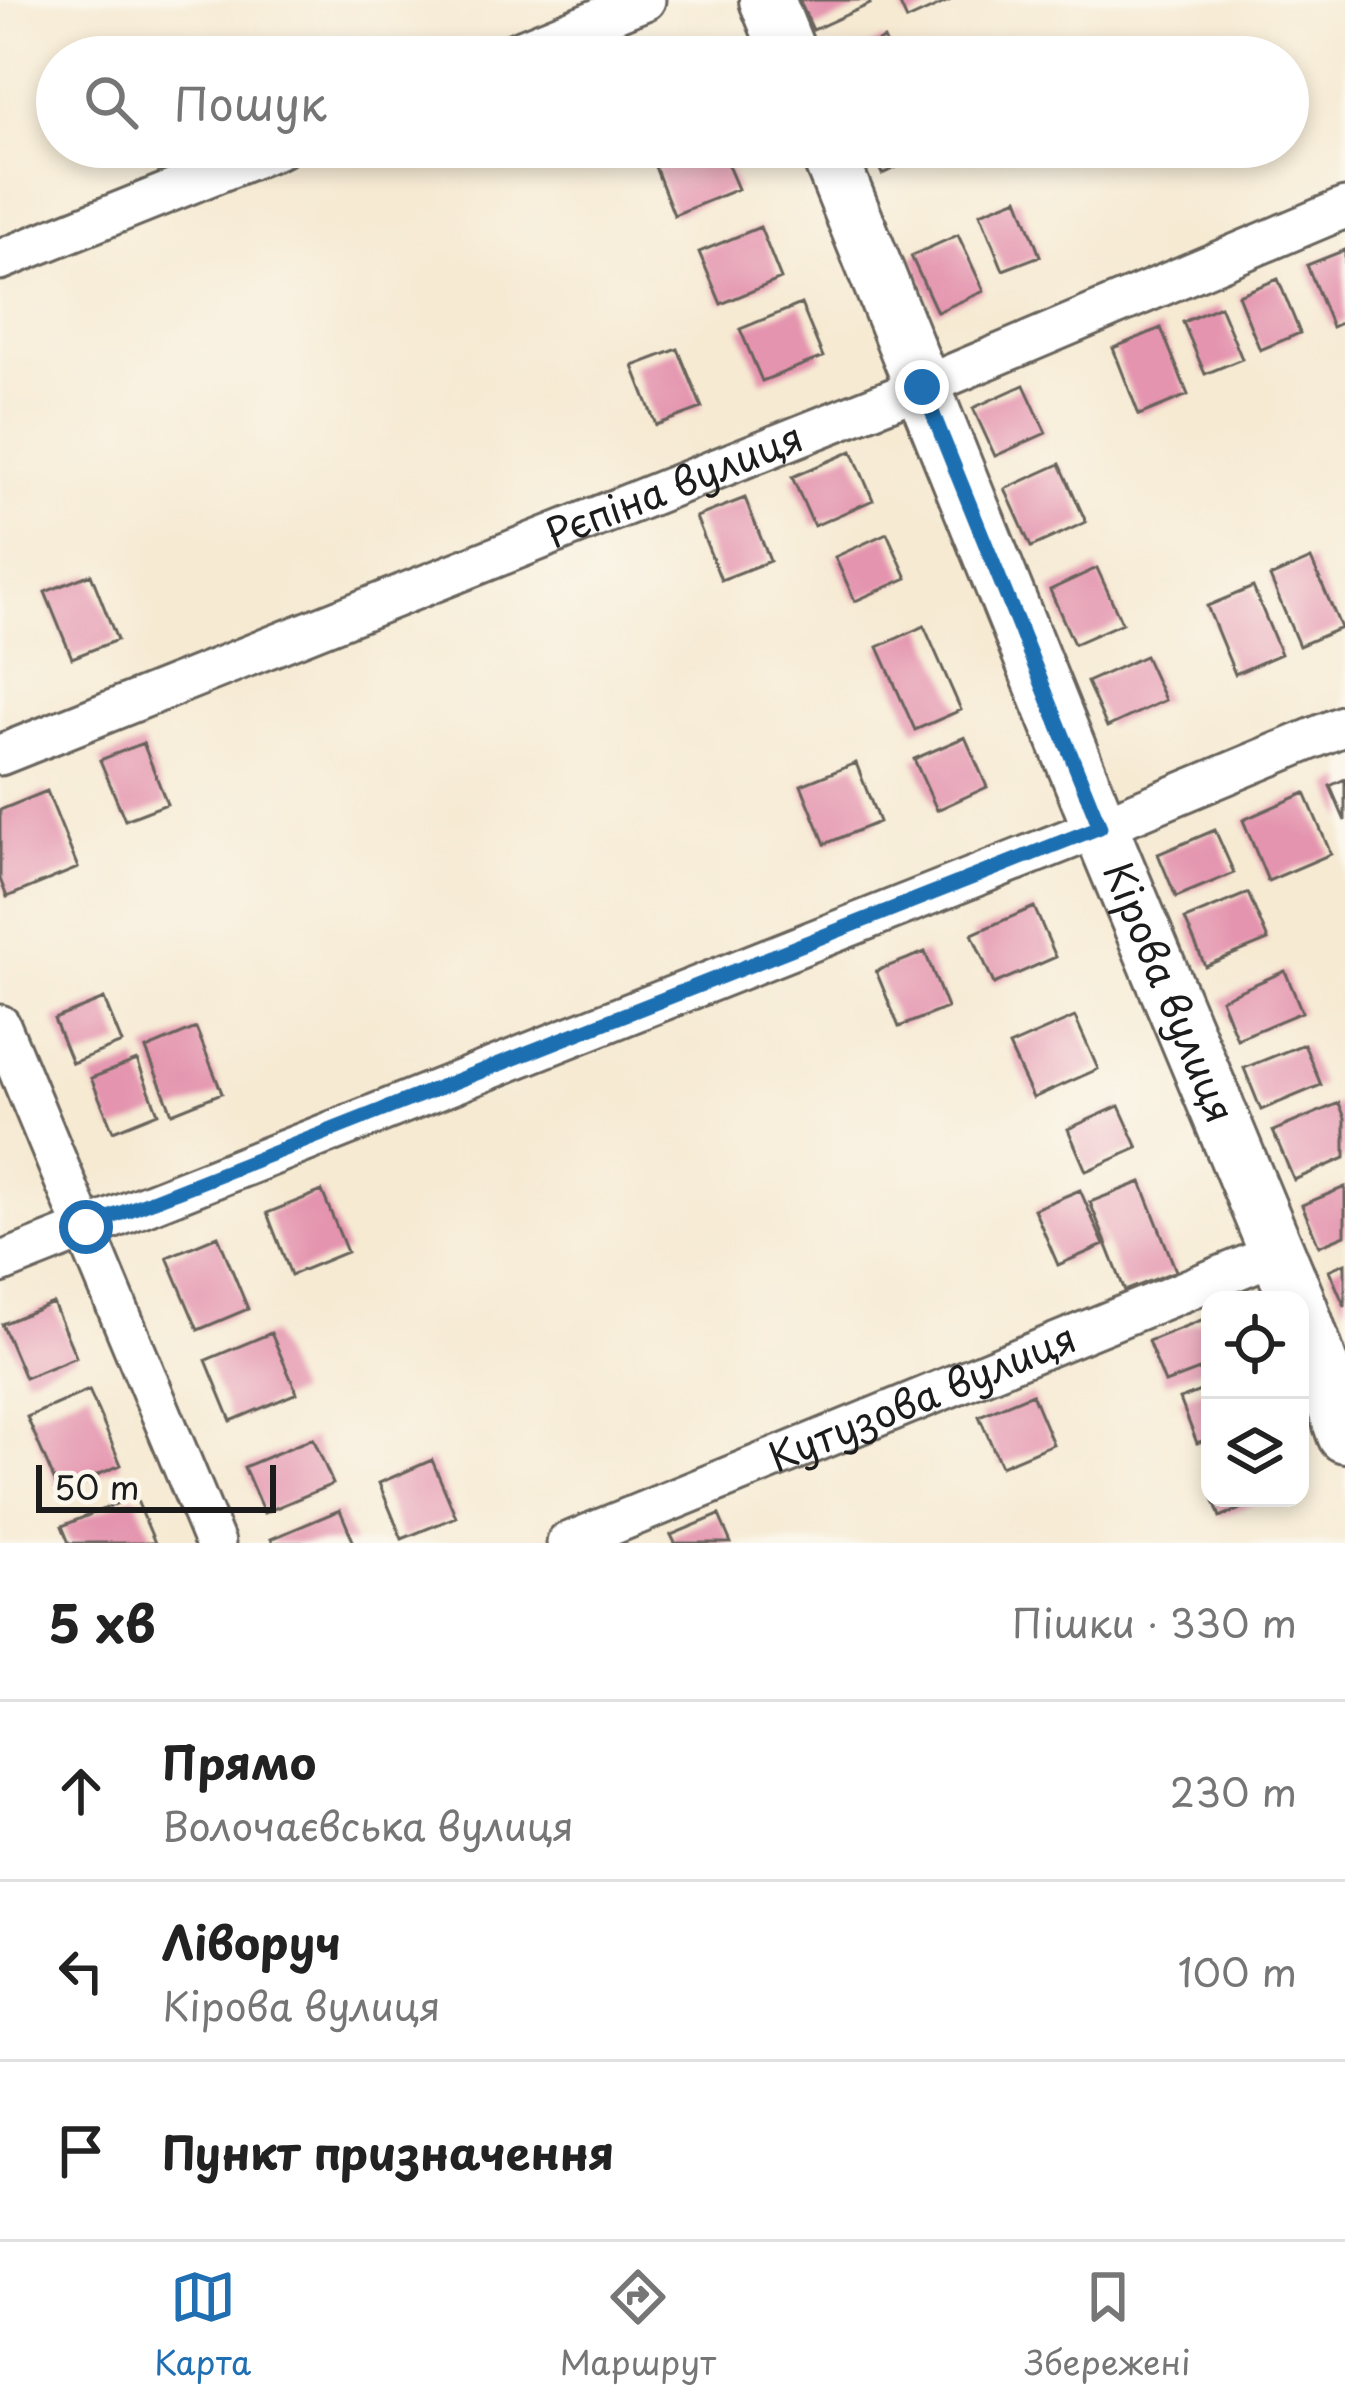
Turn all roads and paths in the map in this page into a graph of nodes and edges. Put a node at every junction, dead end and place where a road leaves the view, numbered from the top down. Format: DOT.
graph roads {
  1 [pos="645,0"];
  2 [pos="767,0"];
  3 [pos="556,36"];
  4 [pos="782,36"];
  5 [pos="229,168"];
  6 [pos="834,168"];
  7 [pos="1345,208"];
  8 [pos="0,260"];
  9 [pos="922,387"];
  10 [pos="1345,725"];
  11 [pos="0,755"];
  12 [pos="1100,827"];
  13 [pos="0,1025"];
  14 [pos="86,1227"];
  15 [pos="0,1263"];
  16 [pos="1292,1287"];
  17 [pos="1345,1435"];
  18 [pos="215,1543"];
  19 [pos="567,1543"];
  1 -- 3 [label="street"];
  2 -- 4 [label="main road"];
  5 -- 8 [label="street"];
  6 -- 9 [label="main road, Кірова вулиця"];
  7 -- 9 [label="street, Рєпіна вулиця"];
  9 -- 11 [label="street, Рєпіна вулиця"];
  9 -- 12 [label="main road, Кірова вулиця"];
  10 -- 12 [label="street"];
  12 -- 14 [label="street"];
  12 -- 16 [label="main road, Кірова вулиця"];
  13 -- 14 [label="street"];
  14 -- 15 [label="street"];
  14 -- 18 [label="street"];
  16 -- 17 [label="main road, Кірова вулиця"];
  16 -- 19 [label="street, Кутузова вулиця"];
}
